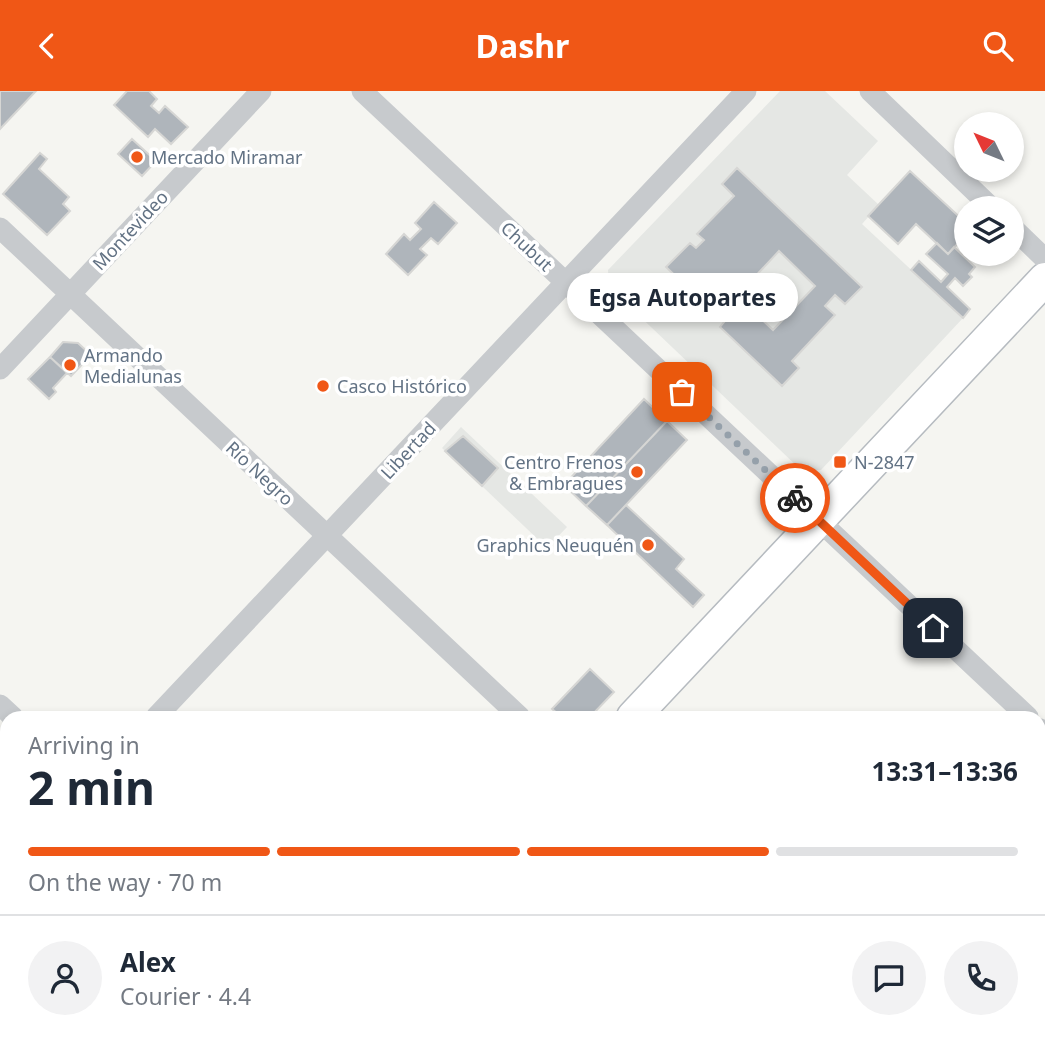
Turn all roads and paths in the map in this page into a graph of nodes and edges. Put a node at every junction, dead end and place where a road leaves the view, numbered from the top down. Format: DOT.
graph roads {
  1 [pos="261,91"];
  2 [pos="362,91"];
  3 [pos="746,91"];
  4 [pos="870,91"];
  5 [pos="979,196"];
  6 [pos="0,228"];
  7 [pos="1024,239"];
  8 [pos="1045,259"];
  9 [pos="1045,279"];
  10 [pos="566,283"];
  11 [pos="70,294"];
  12 [pos="0,369"];
  13 [pos="818,520"];
  14 [pos="327,536"];
  15 [pos="162,711"];
  16 [pos="514,711"];
  17 [pos="639,711"];
  18 [pos="1022,711"];
  1 -- 11 [label="street, Montevideo"];
  2 -- 10 [label="street, Chubut"];
  3 -- 10 [label="street, Libertad"];
  4 -- 5 [label="street"];
  6 -- 11 [label="street, Río Negro"];
  7 -- 8 [label="street"];
  9 -- 13 [label="street"];
  10 -- 13 [label="street, Chubut"];
  10 -- 14 [label="street, Libertad"];
  11 -- 12 [label="street, Montevideo"];
  11 -- 14 [label="street, Río Negro"];
  13 -- 17 [label="street"];
  13 -- 18 [label="street, Chubut"];
  14 -- 15 [label="street, Libertad"];
  14 -- 16 [label="street, Río Negro"];
}
